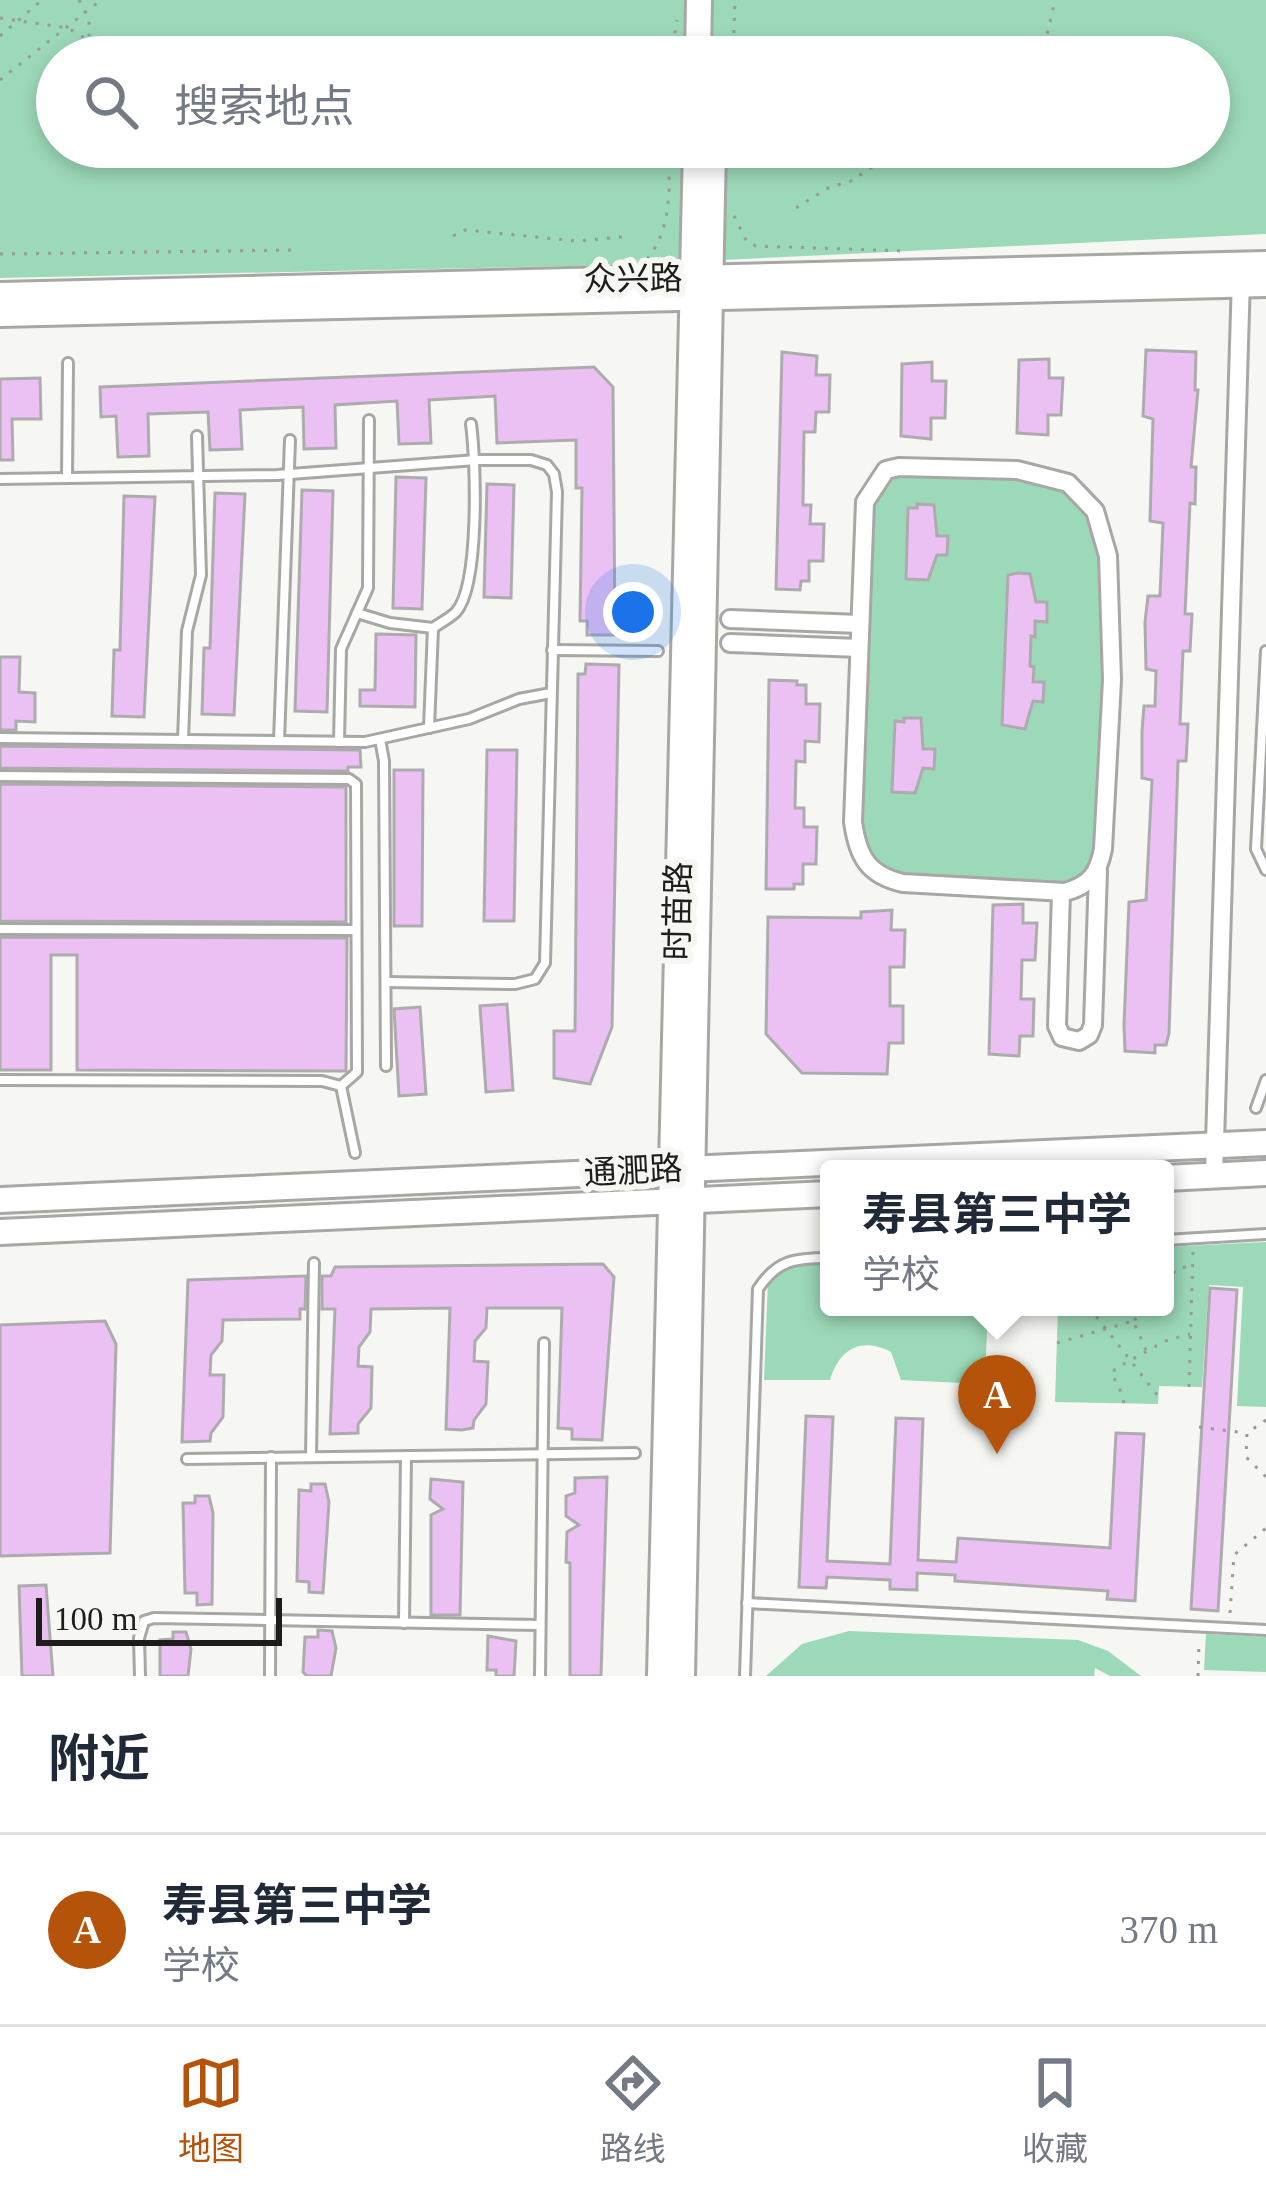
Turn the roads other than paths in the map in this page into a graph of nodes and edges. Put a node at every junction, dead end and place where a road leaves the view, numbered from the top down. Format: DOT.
graph roads {
  1 [pos="699,0"];
  2 [pos="715,0"];
  3 [pos="698,36"];
  4 [pos="714,36"];
  5 [pos="697,168"];
  6 [pos="712,168"];
  7 [pos="1253,274"];
  8 [pos="705,289"];
  9 [pos="0,295"];
  10 [pos="0,314"];
  11 [pos="68,363"];
  12 [pos="369,420"];
  13 [pos="471,424"];
  14 [pos="197,436"];
  15 [pos="290,440"];
  16 [pos="476,460"];
  17 [pos="200,476"];
  18 [pos="0,478"];
  19 [pos="67,478"];
  20 [pos="357,613"];
  21 [pos="730,619"];
  22 [pos="860,624"];
  23 [pos="433,628"];
  24 [pos="730,643"];
  25 [pos="859,648"];
  26 [pos="552,650"];
  27 [pos="658,651"];
  28 [pos="1266,652"];
  29 [pos="551,693"];
  30 [pos="429,728"];
  31 [pos="0,739"];
  32 [pos="380,739"];
  33 [pos="183,740"];
  34 [pos="279,741"];
  35 [pos="340,742"];
  36 [pos="0,776"];
  37 [pos="1098,870"];
  38 [pos="1266,870"];
  39 [pos="1061,892"];
  40 [pos="0,929"];
  41 [pos="355,930"];
  42 [pos="386,982"];
  43 [pos="386,1066"];
  44 [pos="0,1080"];
  45 [pos="1266,1080"];
  46 [pos="341,1086"];
  47 [pos="1256,1108"];
  48 [pos="1266,1143"];
  49 [pos="1214,1146"];
  50 [pos="355,1153"];
  51 [pos="890,1160"];
  52 [pos="820,1163"];
  53 [pos="681,1169"];
  54 [pos="1266,1173"];
  55 [pos="1214,1176"];
  56 [pos="1174,1178"];
  57 [pos="820,1194"];
  58 [pos="0,1200"];
  59 [pos="681,1202"];
  60 [pos="0,1232"];
  61 [pos="1266,1234"];
  62 [pos="1174,1239"];
  63 [pos="820,1259"];
  64 [pos="314,1263"];
  65 [pos="544,1343"];
  66 [pos="635,1453"];
  67 [pos="406,1456"];
  68 [pos="271,1457"];
  69 [pos="311,1457"];
  70 [pos="187,1459"];
  71 [pos="748,1604"];
  72 [pos="404,1623"];
  73 [pos="541,1625"];
  74 [pos="1266,1630"];
  75 [pos="140,1676"];
  76 [pos="269,1676"];
  77 [pos="540,1676"];
  78 [pos="660,1676"];
  79 [pos="682,1676"];
  80 [pos="745,1676"];
  1 -- 3 [label="street"];
  2 -- 4 [label="street"];
  5 -- 8 [label="street, 时苗路"];
  6 -- 8 [label="street, 时苗路"];
  7 -- 8 [label="street, 众兴路"];
  7 -- 49 [label="street"];
  8 -- 9 [label="street, 众兴路"];
  8 -- 10 [label="street, 众兴路"];
  8 -- 53 [label="street, 时苗路"];
  11 -- 19 [label="lane"];
  12 -- 20 [label="lane"];
  13 -- 16 [label="lane"];
  14 -- 17 [label="lane"];
  15 -- 34 [label="lane"];
  16 -- 17 [label="lane"];
  16 -- 23 [label="lane"];
  16 -- 26 [label="lane"];
  17 -- 19 [label="lane"];
  17 -- 33 [label="lane"];
  18 -- 19 [label="lane"];
  20 -- 23 [label="lane"];
  20 -- 35 [label="lane"];
  21 -- 22 [label="street"];
  22 -- 25 [label="street"];
  22 -- 37 [label="street"];
  23 -- 30 [label="lane"];
  24 -- 25 [label="street"];
  25 -- 39 [label="street"];
  26 -- 27 [label="lane"];
  26 -- 29 [label="lane"];
  28 -- 38 [label="lane"];
  29 -- 30 [label="lane"];
  29 -- 42 [label="lane"];
  30 -- 32 [label="lane"];
  31 -- 33 [label="lane"];
  32 -- 35 [label="lane"];
  32 -- 42 [label="lane"];
  33 -- 34 [label="lane"];
  34 -- 35 [label="lane"];
  36 -- 46 [label="lane"];
  37 -- 39 [label="street"];
  37 -- 39 [label="street"];
  40 -- 41 [label="lane"];
  42 -- 43 [label="lane"];
  44 -- 46 [label="lane"];
  45 -- 47 [label="lane"];
  46 -- 50 [label="lane"];
  48 -- 49 [label="street, 通淝路"];
  49 -- 51 [label="street, 通淝路"];
  49 -- 55 [label="street"];
  52 -- 53 [label="street, 通淝路"];
  53 -- 58 [label="street, 通淝路"];
  53 -- 59 [label="street, 时苗路"];
  54 -- 55 [label="street"];
  55 -- 56 [label="street"];
  57 -- 59 [label="street, 通淝路"];
  59 -- 60 [label="street, 通淝路"];
  59 -- 78 [label="street, 时苗路"];
  59 -- 79 [label="street, 时苗路"];
  61 -- 62 [label="lane"];
  63 -- 71 [label="lane"];
  64 -- 69 [label="lane"];
  65 -- 73 [label="lane"];
  66 -- 67 [label="lane"];
  67 -- 69 [label="lane"];
  67 -- 72 [label="lane"];
  68 -- 69 [label="lane"];
  68 -- 70 [label="lane"];
  68 -- 76 [label="lane"];
  71 -- 74 [label="lane"];
  71 -- 80 [label="lane"];
  72 -- 73 [label="lane"];
  72 -- 75 [label="lane"];
  73 -- 77 [label="lane"];
}
